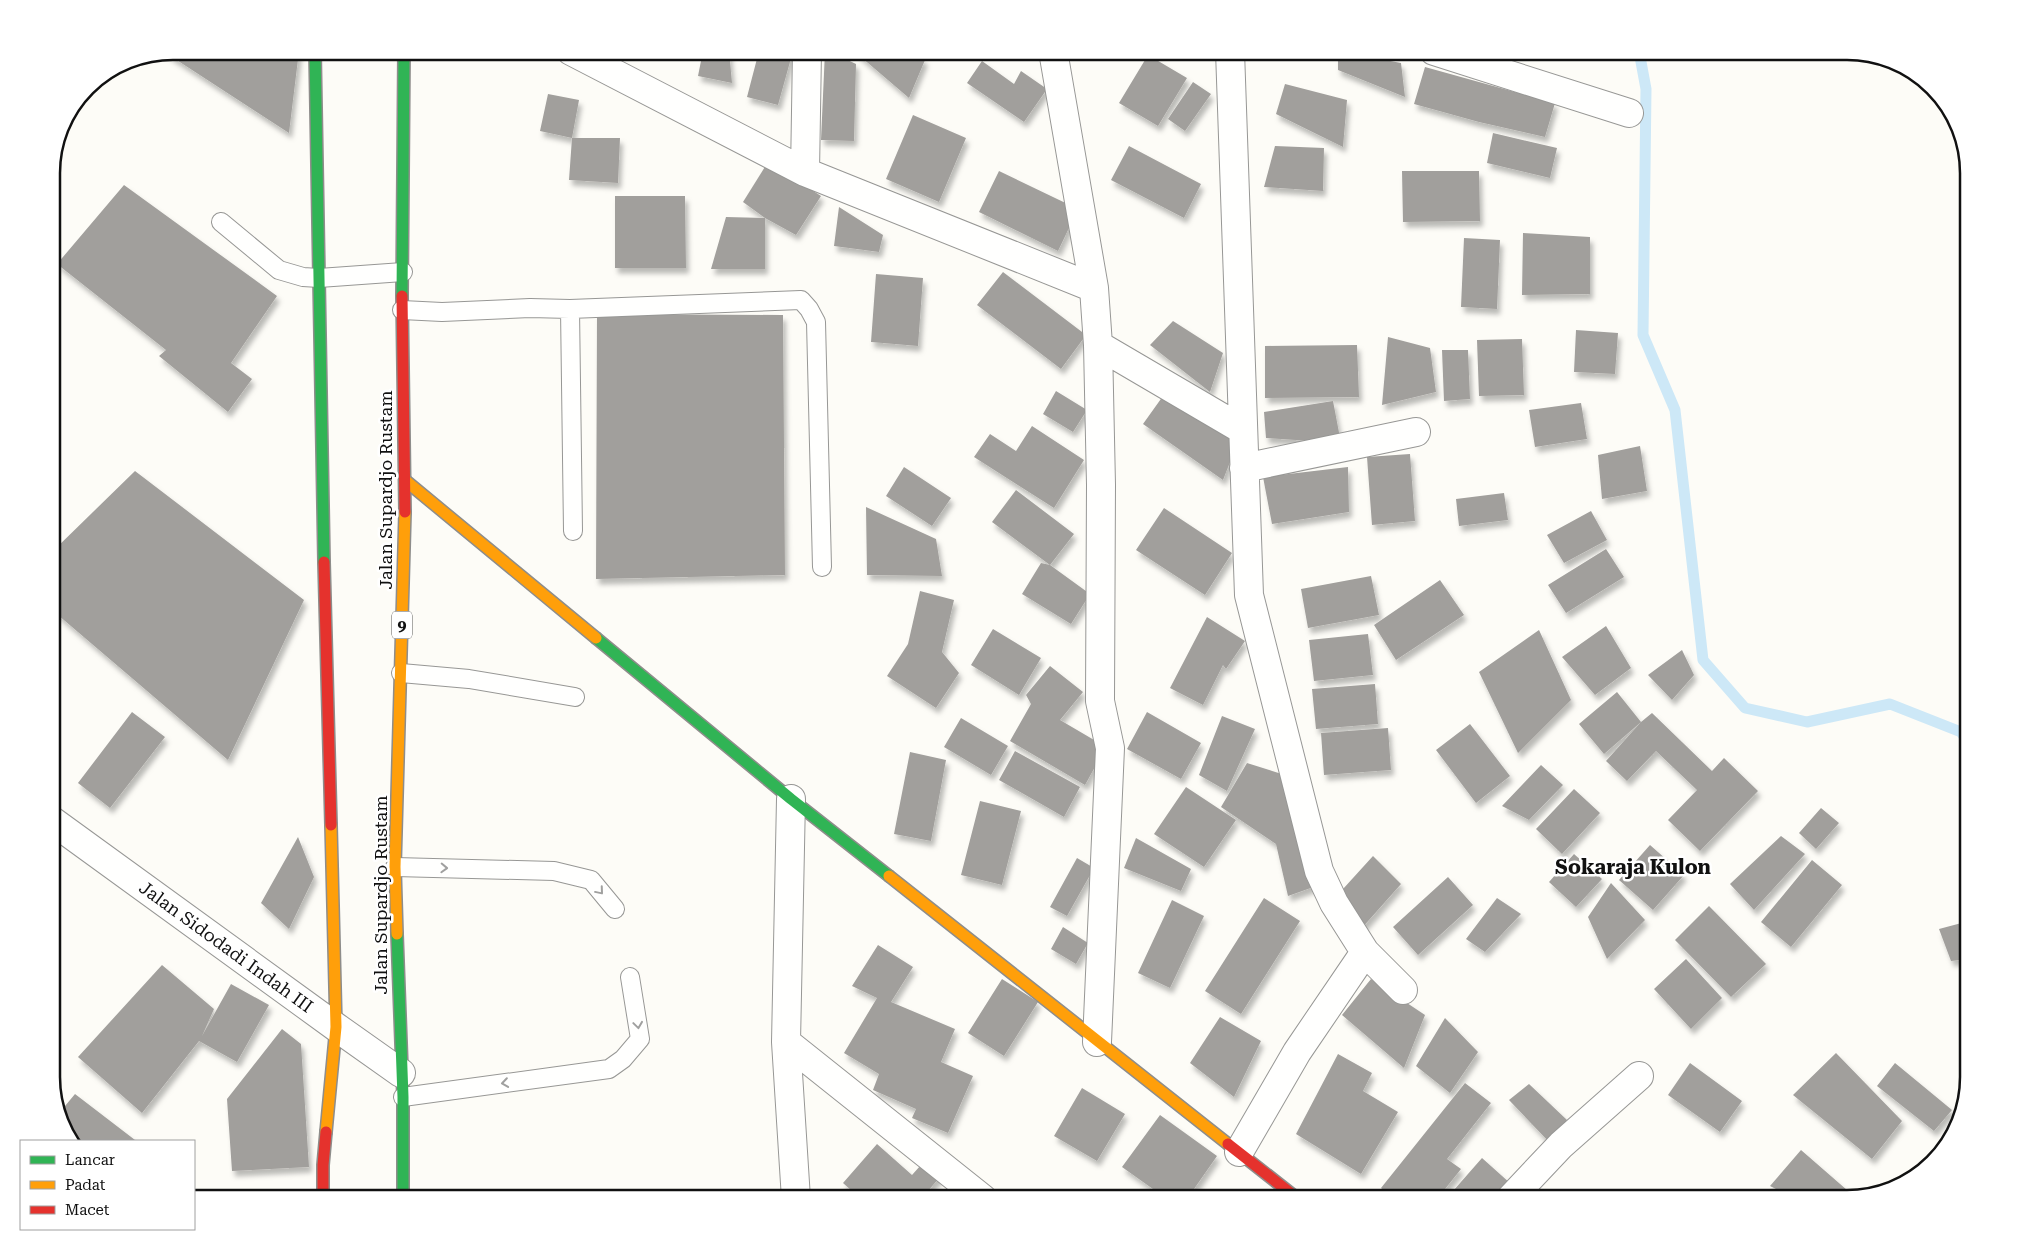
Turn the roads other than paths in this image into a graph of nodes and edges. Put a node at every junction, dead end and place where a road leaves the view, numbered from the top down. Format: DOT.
graph roads {
  1 [pos="314,60"];
  2 [pos="404,60"];
  3 [pos="588,60"];
  4 [pos="807,60"];
  5 [pos="1055,60"];
  6 [pos="1230,60"];
  7 [pos="1462,60"];
  8 [pos="1629,113"];
  9 [pos="805,172"];
  10 [pos="221,222"];
  11 [pos="403,272"];
  12 [pos="319,278"];
  13 [pos="1094,288"];
  14 [pos="570,309"];
  15 [pos="402,310"];
  16 [pos="1098,345"];
  17 [pos="1243,430"];
  18 [pos="1416,432"];
  19 [pos="1244,468"];
  20 [pos="406,481"];
  21 [pos="573,531"];
  22 [pos="822,567"];
  23 [pos="401,673"];
  24 [pos="575,697"];
  25 [pos="791,799"];
  26 [pos="60,826"];
  27 [pos="395,867"];
  28 [pos="615,909"];
  29 [pos="1365,952"];
  30 [pos="630,977"];
  31 [pos="1403,990"];
  32 [pos="336,1028"];
  33 [pos="786,1042"];
  34 [pos="1098,1042"];
  35 [pos="1639,1076"];
  36 [pos="402,1085"];
  37 [pos="1239,1152"];
  38 [pos="323,1190"];
  39 [pos="403,1190"];
  40 [pos="795,1190"];
  41 [pos="972,1190"];
  42 [pos="1287,1190"];
  43 [pos="1518,1190"];
  1 -- 12 [label="main road"];
  2 -- 11 [label="main road, Jalan Supardjo Rustam / 9"];
  3 -- 9 [label="street"];
  4 -- 9 [label="street"];
  5 -- 13 [label="street"];
  6 -- 17 [label="street"];
  7 -- 8 [label="street"];
  9 -- 13 [label="street"];
  10 -- 12 [label="lane"];
  11 -- 12 [label="lane"];
  11 -- 15 [label="main road, Jalan Supardjo Rustam / 9"];
  12 -- 32 [label="main road"];
  13 -- 16 [label="street"];
  14 -- 15 [label="lane"];
  14 -- 21 [label="lane"];
  14 -- 22 [label="lane"];
  15 -- 20 [label="main road, Jalan Supardjo Rustam / 9"];
  16 -- 17 [label="street"];
  16 -- 34 [label="street"];
  17 -- 19 [label="street"];
  18 -- 19 [label="street"];
  19 -- 29 [label="street"];
  20 -- 23 [label="main road, Jalan Supardjo Rustam / 9"];
  20 -- 25 [label="main road"];
  23 -- 24 [label="lane"];
  23 -- 27 [label="main road, Jalan Supardjo Rustam / 9"];
  25 -- 33 [label="street"];
  25 -- 34 [label="main road"];
  26 -- 32 [label="street, Jalan Sidodadi Indah III"];
  27 -- 28 [label="lane, one-way"];
  27 -- 36 [label="main road, Jalan Supardjo Rustam / 9"];
  29 -- 31 [label="street"];
  29 -- 37 [label="street"];
  30 -- 36 [label="lane, one-way"];
  32 -- 36 [label="street, Jalan Sidodadi Indah III"];
  32 -- 38 [label="main road"];
  33 -- 40 [label="street"];
  33 -- 41 [label="street"];
  34 -- 37 [label="main road"];
  35 -- 43 [label="street"];
  36 -- 39 [label="main road, Jalan Supardjo Rustam / 9"];
  37 -- 42 [label="main road"];
}
